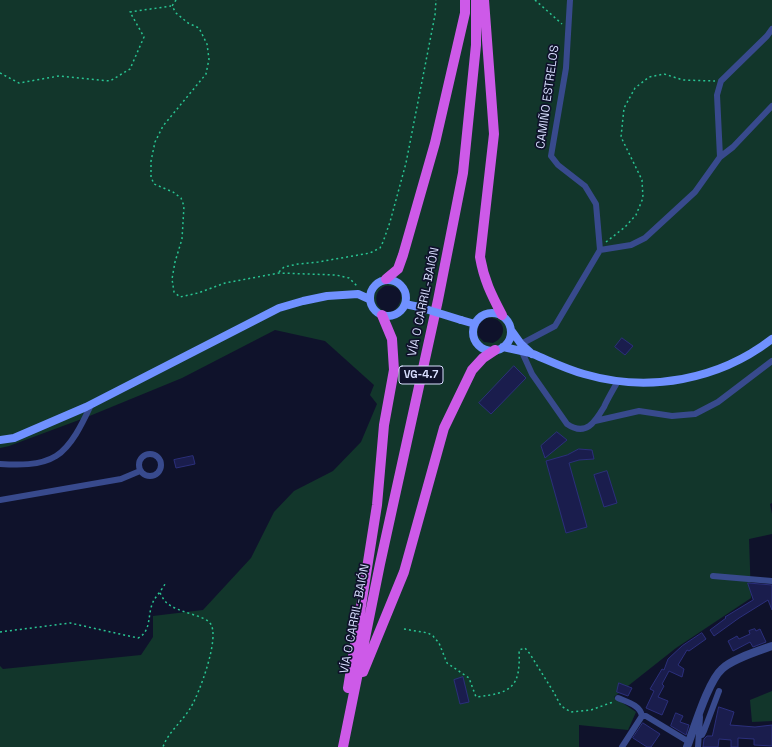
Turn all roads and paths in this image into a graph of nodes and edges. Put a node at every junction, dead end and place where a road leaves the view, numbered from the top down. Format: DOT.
graph roads {
  1 [pos="176,0"];
  2 [pos="436,0"];
  3 [pos="465,0"];
  4 [pos="476,0"];
  5 [pos="484,0"];
  6 [pos="535,0"];
  7 [pos="570,0"];
  8 [pos="172,6"];
  9 [pos="568,29"];
  10 [pos="772,29"];
  11 [pos="0,72"];
  12 [pos="721,81"];
  13 [pos="772,106"];
  14 [pos="720,157"];
  15 [pos="600,250"];
  16 [pos="279,273"];
  17 [pos="386,279"];
  18 [pos="358,294"];
  19 [pos="369,299"];
  20 [pos="405,304"];
  21 [pos="382,315"];
  22 [pos="502,315"];
  23 [pos="475,324"];
  24 [pos="511,330"];
  25 [pos="772,339"];
  26 [pos="522,348"];
  27 [pos="499,349"];
  28 [pos="772,361"];
  29 [pos="618,381"];
  30 [pos="91,405"];
  31 [pos="595,421"];
  32 [pos="0,440"];
  33 [pos="0,464"];
  34 [pos="140,471"];
  35 [pos="0,500"];
  36 [pos="713,576"];
  37 [pos="772,581"];
  38 [pos="165,584"];
  39 [pos="160,593"];
  40 [pos="404,629"];
  41 [pos="0,632"];
  42 [pos="772,646"];
  43 [pos="719,691"];
  44 [pos="618,698"];
  45 [pos="701,710"];
  46 [pos="642,716"];
  47 [pos="699,735"];
  48 [pos="688,745"];
  49 [pos="163,747"];
  50 [pos="343,747"];
  51 [pos="622,747"];
  52 [pos="698,747"];
  1 -- 8 [label="path"];
  2 -- 16 [label="path"];
  3 -- 17 [label="highway"];
  4 -- 50 [label="highway, VÍA O CARRIL-BAIÓN / VG-4.7"];
  5 -- 22 [label="highway"];
  6 -- 9 [label="path"];
  7 -- 9 [label="street, CAMIÑO ESTRELOS"];
  8 -- 11 [label="path"];
  8 -- 16 [label="path"];
  9 -- 15 [label="street, CAMIÑO ESTRELOS"];
  10 -- 12 [label="street"];
  12 -- 14 [label="street"];
  12 -- 15 [label="path"];
  13 -- 14 [label="street"];
  14 -- 15 [label="street"];
  15 -- 26 [label="street"];
  16 -- 18 [label="path"];
  17 -- 19 [label="main road"];
  17 -- 20 [label="main road"];
  18 -- 19 [label="main road"];
  18 -- 30 [label="main road"];
  19 -- 21 [label="main road"];
  20 -- 21 [label="main road"];
  20 -- 23 [label="main road, bridge"];
  21 -- 50 [label="highway"];
  22 -- 23 [label="main road"];
  22 -- 24 [label="main road"];
  23 -- 27 [label="main road"];
  24 -- 26 [label="main road"];
  24 -- 27 [label="main road"];
  25 -- 29 [label="main road"];
  26 -- 27 [label="main road"];
  26 -- 29 [label="main road"];
  26 -- 31 [label="street"];
  27 -- 50 [label="highway"];
  28 -- 31 [label="street"];
  29 -- 31 [label="street"];
  30 -- 32 [label="main road"];
  30 -- 33 [label="street"];
  34 -- 35 [label="street"];
  36 -- 37 [label="street"];
  38 -- 39 [label="path"];
  39 -- 41 [label="path"];
  39 -- 49 [label="path"];
  40 -- 44 [label="path"];
  42 -- 45 [label="street"];
  43 -- 47 [label="street"];
  44 -- 46 [label="street"];
  45 -- 47 [label="street"];
  45 -- 48 [label="street"];
  46 -- 48 [label="street"];
  46 -- 51 [label="street"];
  47 -- 52 [label="street"];
}
